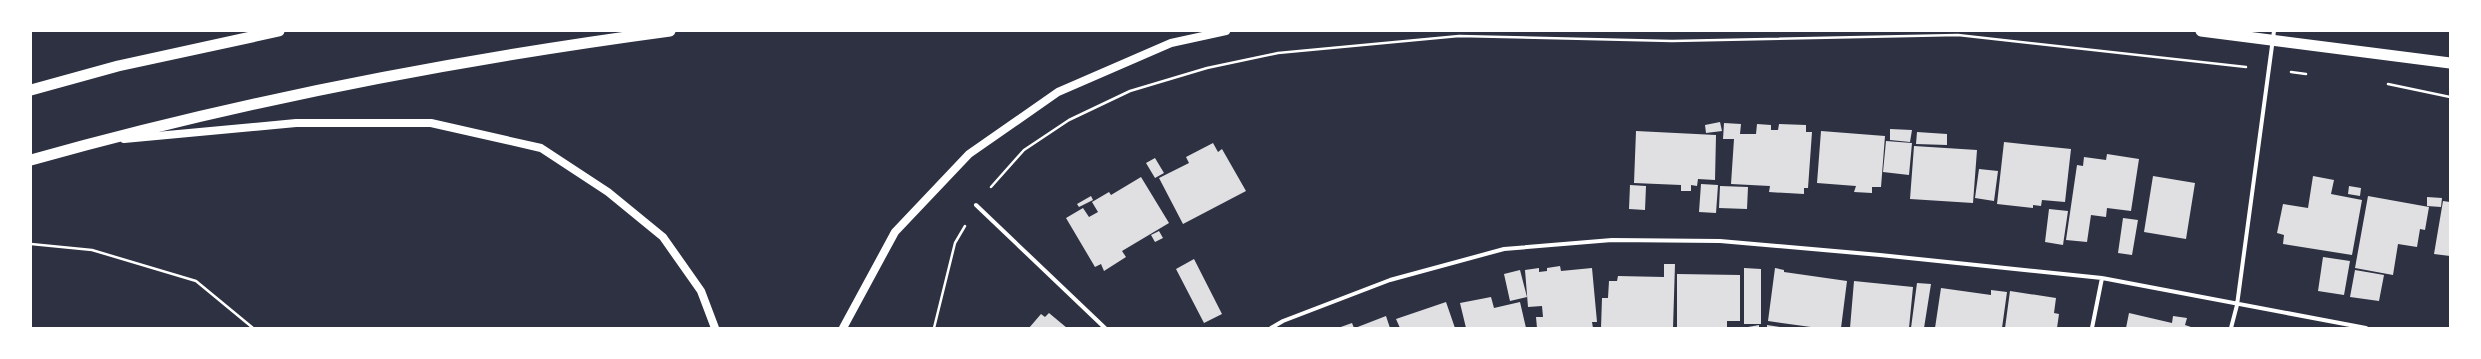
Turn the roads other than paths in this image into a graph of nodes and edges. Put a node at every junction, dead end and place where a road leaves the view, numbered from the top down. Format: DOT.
graph roads {
  1 [pos="279,31"];
  2 [pos="670,31"];
  3 [pos="1226,31"];
  4 [pos="2201,31"];
  5 [pos="2274,31"];
  6 [pos="2450,63"];
  7 [pos="31,90"];
  8 [pos="96,142"];
  9 [pos="31,160"];
  10 [pos="976,205"];
  11 [pos="2102,278"];
  12 [pos="2238,305"];
  13 [pos="715,328"];
  14 [pos="842,328"];
  15 [pos="1105,328"];
  16 [pos="1271,328"];
  17 [pos="2092,328"];
  18 [pos="2231,328"];
  19 [pos="2366,328"];
  1 -- 7 [label="highway"];
  2 -- 8 [label="highway"];
  3 -- 14 [label="main road"];
  4 -- 6 [label="highway"];
  5 -- 12 [label="street"];
  8 -- 9 [label="highway"];
  8 -- 13 [label="main road"];
  10 -- 15 [label="street"];
  11 -- 12 [label="street"];
  11 -- 16 [label="street"];
  11 -- 17 [label="street"];
  12 -- 18 [label="street"];
  12 -- 19 [label="street"];
}
